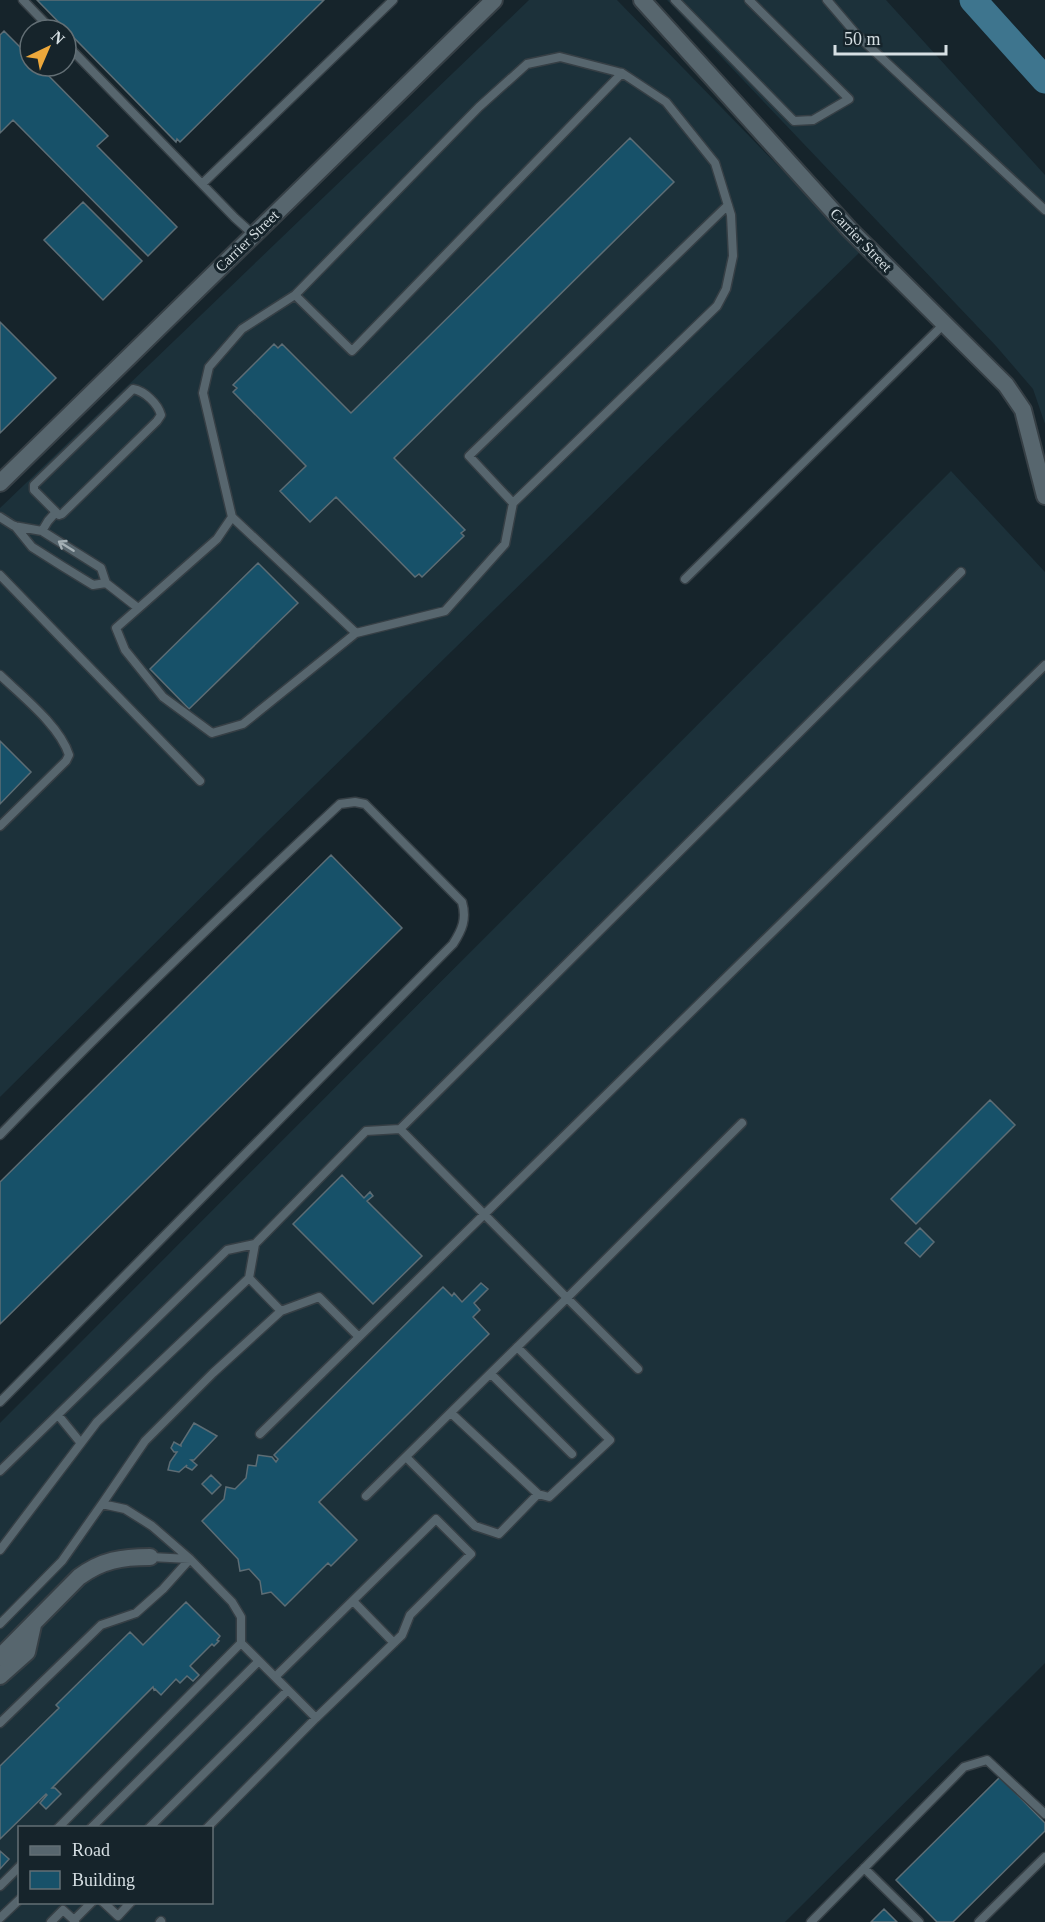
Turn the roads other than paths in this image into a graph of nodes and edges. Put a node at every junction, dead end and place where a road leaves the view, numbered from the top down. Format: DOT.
graph roads {
  1 [pos="23,0"];
  2 [pos="393,0"];
  3 [pos="494,0"];
  4 [pos="642,0"];
  5 [pos="675,0"];
  6 [pos="749,0"];
  7 [pos="827,0"];
  8 [pos="40,18"];
  9 [pos="78,56"];
  10 [pos="622,73"];
  11 [pos="202,184"];
  12 [pos="728,205"];
  13 [pos="1045,210"];
  14 [pos="254,235"];
  15 [pos="295,295"];
  16 [pos="944,324"];
  17 [pos="0,483"];
  18 [pos="1045,496"];
  19 [pos="513,503"];
  20 [pos="56,512"];
  21 [pos="0,517"];
  22 [pos="232,517"];
  23 [pos="14,526"];
  24 [pos="42,531"];
  25 [pos="961,572"];
  26 [pos="0,574"];
  27 [pos="685,579"];
  28 [pos="106,583"];
  29 [pos="138,608"];
  30 [pos="356,633"];
  31 [pos="1045,665"];
  32 [pos="0,675"];
  33 [pos="200,781"];
  34 [pos="0,826"];
  35 [pos="742,1123"];
  36 [pos="400,1129"];
  37 [pos="0,1135"];
  38 [pos="484,1214"];
  39 [pos="255,1244"];
  40 [pos="249,1278"];
  41 [pos="567,1298"];
  42 [pos="281,1311"];
  43 [pos="359,1337"];
  44 [pos="517,1347"];
  45 [pos="638,1369"];
  46 [pos="491,1374"];
  47 [pos="0,1402"];
  48 [pos="451,1413"];
  49 [pos="58,1415"];
  50 [pos="261,1434"];
  51 [pos="80,1442"];
  52 [pos="572,1454"];
  53 [pos="406,1457"];
  54 [pos="0,1472"];
  55 [pos="538,1494"];
  56 [pos="366,1496"];
  57 [pos="102,1504"];
  58 [pos="1,1545"];
  59 [pos="150,1557"];
  60 [pos="190,1559"];
  61 [pos="352,1601"];
  62 [pos="0,1624"];
  63 [pos="33,1624"];
  64 [pos="0,1641"];
  65 [pos="241,1643"];
  66 [pos="394,1643"];
  67 [pos="0,1657"];
  68 [pos="259,1661"];
  69 [pos="0,1676"];
  70 [pos="275,1677"];
  71 [pos="288,1690"];
  72 [pos="316,1718"];
  73 [pos="0,1724"];
  74 [pos="1045,1814"];
  75 [pos="59,1826"];
  76 [pos="92,1826"];
  77 [pos="150,1826"];
  78 [pos="208,1826"];
  79 [pos="1045,1857"];
  80 [pos="18,1868"];
  81 [pos="864,1868"];
  82 [pos="0,1886"];
  83 [pos="18,1901"];
  84 [pos="90,1904"];
  85 [pos="105,1904"];
  86 [pos="129,1904"];
  87 [pos="0,1918"];
  88 [pos="75,1921"];
  89 [pos="51,1922"];
  90 [pos="811,1922"];
  91 [pos="919,1922"];
  92 [pos="979,1922"];
  1 -- 8 [label="lane"];
  2 -- 11 [label="lane"];
  3 -- 14 [label="street, Carrier Street"];
  4 -- 16 [label="street, Carrier Street"];
  5 -- 6 [label="lane"];
  7 -- 13 [label="lane"];
  9 -- 11 [label="lane"];
  10 -- 12 [label="lane"];
  10 -- 15 [label="lane"];
  10 -- 15 [label="lane"];
  11 -- 14 [label="lane"];
  12 -- 19 [label="lane"];
  12 -- 19 [label="lane"];
  14 -- 17 [label="street, Carrier Street"];
  15 -- 22 [label="lane"];
  16 -- 18 [label="street, Carrier Street"];
  16 -- 27 [label="lane"];
  19 -- 30 [label="lane"];
  20 -- 20 [label="lane"];
  20 -- 24 [label="lane"];
  21 -- 23 [label="lane"];
  22 -- 29 [label="lane"];
  22 -- 30 [label="lane"];
  23 -- 24 [label="lane"];
  23 -- 28 [label="lane"];
  28 -- 24 [label="lane, one-way"];
  25 -- 36 [label="lane"];
  26 -- 33 [label="lane"];
  28 -- 29 [label="lane"];
  29 -- 30 [label="lane"];
  31 -- 38 [label="lane"];
  32 -- 34 [label="lane"];
  35 -- 41 [label="lane"];
  36 -- 38 [label="lane"];
  36 -- 39 [label="lane"];
  37 -- 47 [label="lane"];
  38 -- 41 [label="lane"];
  38 -- 43 [label="lane"];
  39 -- 40 [label="lane"];
  39 -- 49 [label="lane"];
  40 -- 42 [label="lane"];
  40 -- 51 [label="lane"];
  41 -- 44 [label="lane"];
  41 -- 45 [label="lane"];
  42 -- 43 [label="lane"];
  42 -- 57 [label="lane"];
  43 -- 50 [label="lane"];
  44 -- 46 [label="lane"];
  44 -- 55 [label="lane"];
  46 -- 48 [label="lane"];
  46 -- 52 [label="lane"];
  48 -- 53 [label="lane"];
  48 -- 55 [label="lane"];
  49 -- 51 [label="lane"];
  49 -- 54 [label="lane"];
  51 -- 58 [label="lane"];
  53 -- 55 [label="lane"];
  53 -- 56 [label="lane"];
  57 -- 60 [label="lane"];
  57 -- 62 [label="lane"];
  59 -- 60 [label="lane"];
  59 -- 63 [label="street"];
  60 -- 65 [label="lane"];
  60 -- 73 [label="lane"];
  61 -- 66 [label="lane"];
  61 -- 66 [label="lane"];
  61 -- 70 [label="lane"];
  63 -- 64 [label="street"];
  63 -- 67 [label="street"];
  63 -- 69 [label="street"];
  65 -- 68 [label="lane"];
  65 -- 75 [label="lane"];
  66 -- 72 [label="lane"];
  68 -- 70 [label="lane"];
  68 -- 76 [label="lane"];
  70 -- 71 [label="lane"];
  71 -- 72 [label="lane"];
  71 -- 77 [label="lane"];
  72 -- 78 [label="lane"];
  74 -- 81 [label="lane"];
  79 -- 92 [label="lane"];
  80 -- 82 [label="lane"];
  81 -- 90 [label="lane"];
  81 -- 91 [label="lane"];
  83 -- 87 [label="lane"];
  84 -- 88 [label="lane"];
  85 -- 86 [label="lane"];
  88 -- 89 [label="lane"];
}
